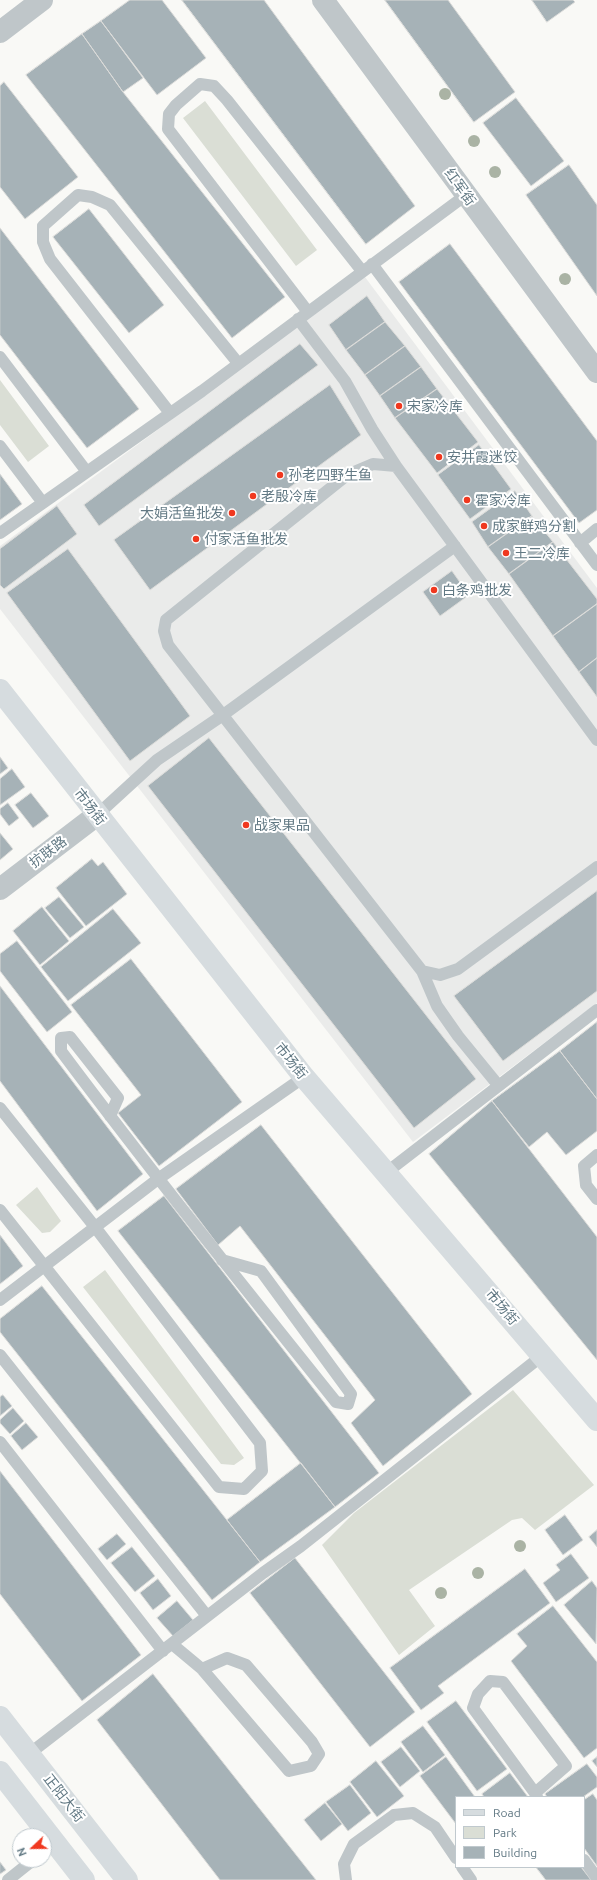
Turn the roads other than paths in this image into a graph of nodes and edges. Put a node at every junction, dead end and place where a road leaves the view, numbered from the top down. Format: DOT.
graph roads {
  1 [pos="42,0"];
  2 [pos="324,0"];
  3 [pos="0,32"];
  4 [pos="466,195"];
  5 [pos="367,268"];
  6 [pos="308,312"];
  7 [pos="298,319"];
  8 [pos="0,357"];
  9 [pos="238,363"];
  10 [pos="597,372"];
  11 [pos="170,413"];
  12 [pos="0,446"];
  13 [pos="396,466"];
  14 [pos="86,472"];
  15 [pos="43,503"];
  16 [pos="597,529"];
  17 [pos="0,533"];
  18 [pos="580,542"];
  19 [pos="455,546"];
  20 [pos="597,565"];
  21 [pos="0,690"];
  22 [pos="224,715"];
  23 [pos="597,740"];
  24 [pos="97,815"];
  25 [pos="597,867"];
  26 [pos="0,889"];
  27 [pos="422,971"];
  28 [pos="597,1010"];
  29 [pos="304,1077"];
  30 [pos="498,1085"];
  31 [pos="0,1108"];
  32 [pos="110,1116"];
  33 [pos="597,1155"];
  34 [pos="387,1172"];
  35 [pos="158,1179"];
  36 [pos="597,1199"];
  37 [pos="0,1210"];
  38 [pos="95,1227"];
  39 [pos="222,1260"];
  40 [pos="44,1266"];
  41 [pos="0,1300"];
  42 [pos="0,1355"];
  43 [pos="543,1355"];
  44 [pos="597,1420"];
  45 [pos="0,1442"];
  46 [pos="207,1616"];
  47 [pos="167,1647"];
  48 [pos="202,1669"];
  49 [pos="0,1717"];
  50 [pos="29,1754"];
  51 [pos="0,1772"];
  52 [pos="536,1795"];
  53 [pos="37,1828"];
  54 [pos="52,1850"];
  55 [pos="455,1857"];
  56 [pos="585,1861"];
  57 [pos="23,1868"];
  58 [pos="463,1868"];
  59 [pos="597,1878"];
  60 [pos="8,1880"];
  61 [pos="84,1880"];
  62 [pos="128,1880"];
  63 [pos="346,1880"];
  64 [pos="471,1880"];
  1 -- 3 [label="street"];
  2 -- 4 [label="street, 红军街"];
  4 -- 5 [label="lane"];
  4 -- 10 [label="street, 红军街"];
  5 -- 6 [label="lane"];
  5 -- 6 [label="lane"];
  5 -- 18 [label="lane"];
  6 -- 7 [label="lane"];
  7 -- 9 [label="lane"];
  7 -- 13 [label="lane"];
  8 -- 14 [label="lane"];
  9 -- 11 [label="lane"];
  9 -- 11 [label="lane"];
  11 -- 14 [label="lane"];
  12 -- 15 [label="lane"];
  13 -- 19 [label="lane"];
  13 -- 22 [label="lane"];
  14 -- 15 [label="lane"];
  15 -- 17 [label="lane"];
  16 -- 18 [label="lane"];
  18 -- 20 [label="lane"];
  19 -- 22 [label="lane"];
  19 -- 23 [label="lane"];
  21 -- 24 [label="street, 市场街"];
  22 -- 24 [label="lane"];
  22 -- 27 [label="lane"];
  24 -- 26 [label="street, 抗联路"];
  24 -- 29 [label="street, 市场街"];
  25 -- 27 [label="lane"];
  27 -- 30 [label="lane"];
  28 -- 30 [label="lane"];
  29 -- 34 [label="street, 市场街"];
  29 -- 35 [label="lane"];
  30 -- 34 [label="lane"];
  31 -- 38 [label="lane"];
  32 -- 32 [label="lane"];
  32 -- 35 [label="lane"];
  33 -- 36 [label="lane"];
  34 -- 43 [label="street, 市场街"];
  35 -- 38 [label="lane"];
  35 -- 39 [label="lane"];
  37 -- 40 [label="lane"];
  38 -- 40 [label="lane"];
  38 -- 40 [label="lane"];
  39 -- 39 [label="lane"];
  40 -- 41 [label="lane"];
  42 -- 46 [label="lane"];
  43 -- 44 [label="street, 市场街"];
  43 -- 46 [label="lane"];
  45 -- 47 [label="lane"];
  46 -- 47 [label="lane"];
  47 -- 48 [label="lane"];
  47 -- 50 [label="lane"];
  48 -- 48 [label="lane"];
  49 -- 50 [label="street, 正阳大街"];
  50 -- 62 [label="street, 正阳大街"];
  51 -- 53 [label="street"];
  52 -- 52 [label="lane"];
  54 -- 61 [label="street"];
  55 -- 63 [label="lane"];
  56 -- 59 [label="lane"];
  57 -- 60 [label="lane"];
  58 -- 64 [label="lane"];
}
